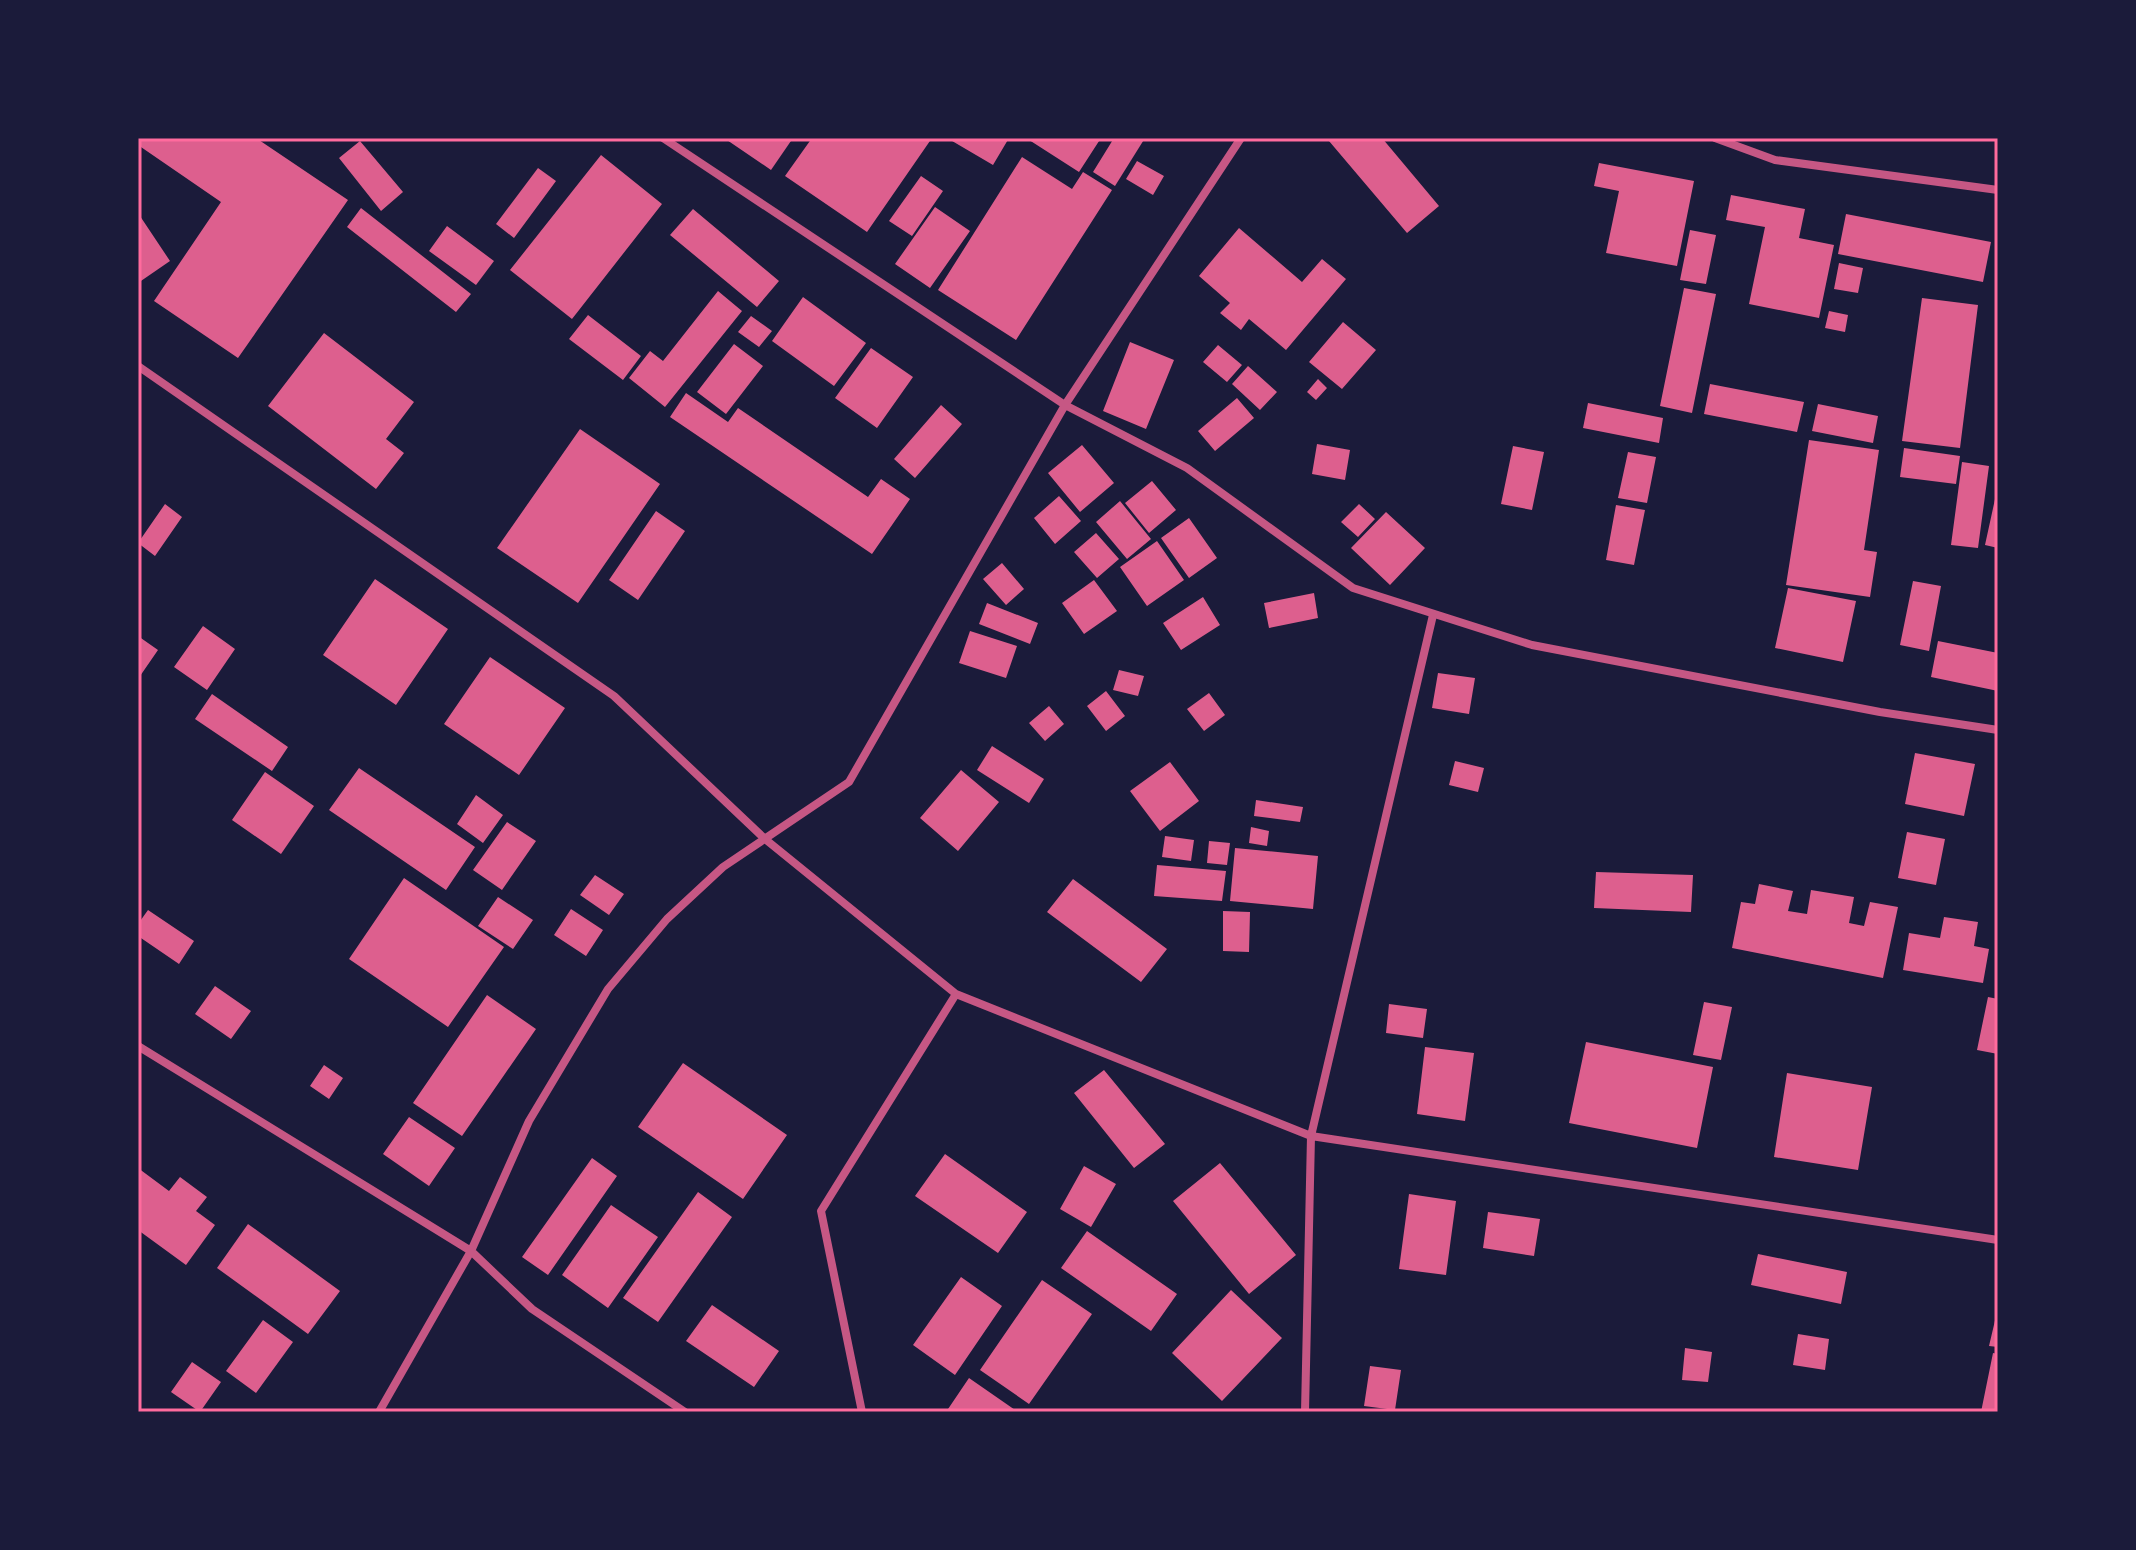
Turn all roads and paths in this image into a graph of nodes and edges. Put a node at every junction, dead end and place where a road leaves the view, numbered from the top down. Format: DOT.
graph roads {
  1 [pos="663,138"];
  2 [pos="1241,138"];
  3 [pos="1715,138"];
  4 [pos="1998,190"];
  5 [pos="138,366"];
  6 [pos="1065,405"];
  7 [pos="1433,615"];
  8 [pos="1998,730"];
  9 [pos="765,839"];
  10 [pos="956,994"];
  11 [pos="138,1046"];
  12 [pos="1311,1136"];
  13 [pos="1998,1240"];
  14 [pos="471,1251"];
  15 [pos="379,1412"];
  16 [pos="685,1412"];
  17 [pos="862,1412"];
  18 [pos="1305,1412"];
  1 -- 6 [label="street"];
  2 -- 6 [label="street"];
  3 -- 4 [label="street"];
  5 -- 9 [label="street"];
  6 -- 7 [label="street"];
  6 -- 9 [label="street"];
  7 -- 8 [label="street"];
  7 -- 12 [label="street"];
  9 -- 10 [label="street"];
  9 -- 14 [label="street"];
  10 -- 12 [label="street"];
  10 -- 17 [label="street"];
  11 -- 14 [label="street"];
  12 -- 13 [label="street"];
  12 -- 18 [label="street"];
  14 -- 15 [label="street"];
  14 -- 16 [label="street"];
}
